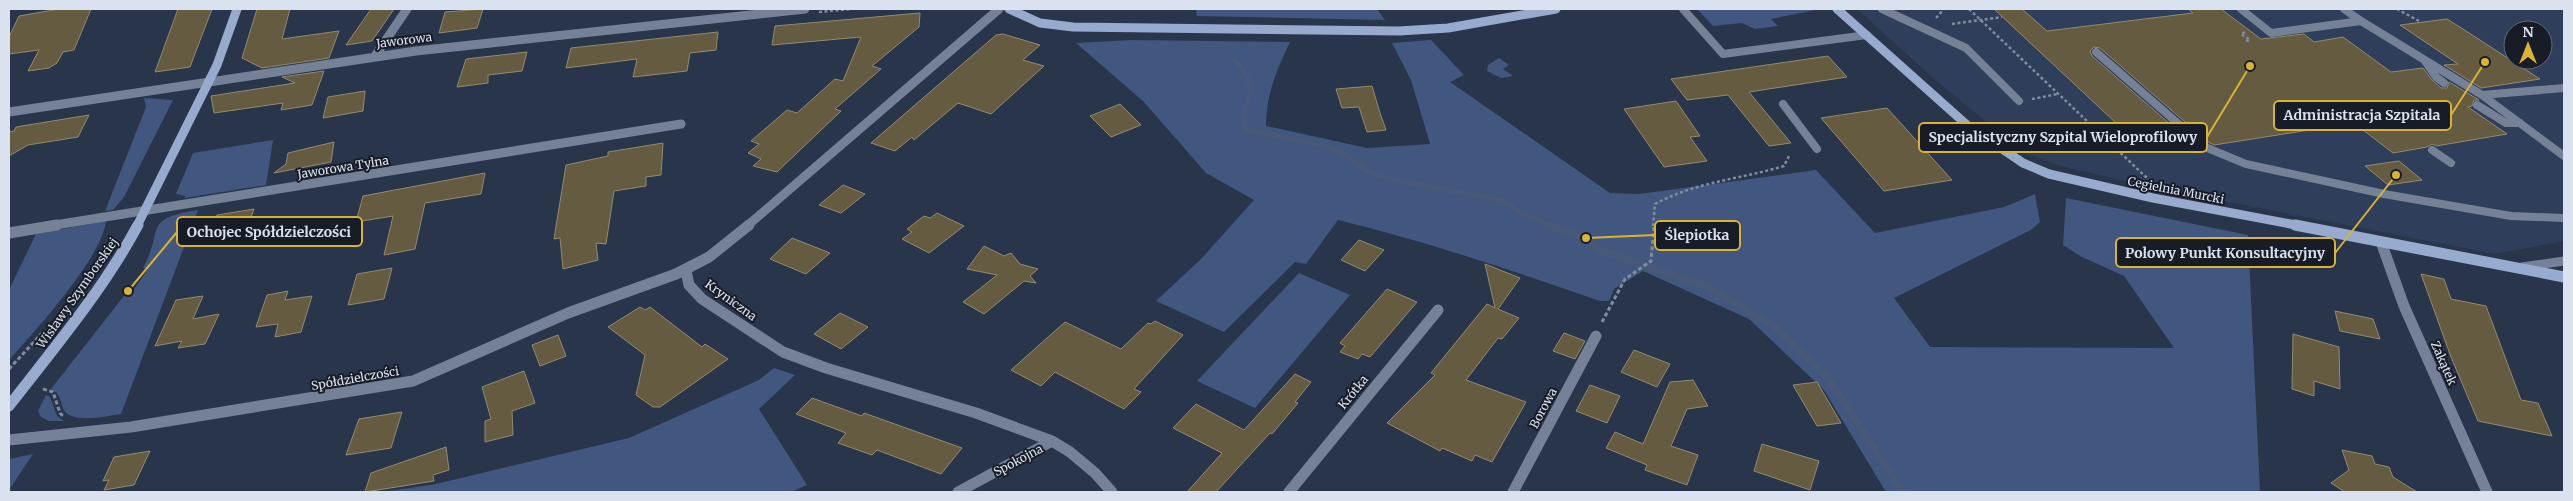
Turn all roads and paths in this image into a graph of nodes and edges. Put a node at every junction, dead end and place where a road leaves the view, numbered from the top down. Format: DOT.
graph roads {
  1 [pos="238,9"];
  2 [pos="407,9"];
  3 [pos="804,9"];
  4 [pos="999,9"];
  5 [pos="1009,9"];
  6 [pos="1556,9"];
  7 [pos="1683,9"];
  8 [pos="1837,9"];
  9 [pos="1882,9"];
  10 [pos="1969,9"];
  11 [pos="2241,9"];
  12 [pos="2347,9"];
  13 [pos="2397,9"];
  14 [pos="2002,17"];
  15 [pos="1982,20"];
  16 [pos="2361,21"];
  17 [pos="2420,22"];
  18 [pos="1867,35"];
  19 [pos="2096,52"];
  20 [pos="375,56"];
  21 [pos="2422,56"];
  22 [pos="209,81"];
  23 [pos="2444,83"];
  24 [pos="2564,88"];
  25 [pos="2059,94"];
  26 [pos="2482,95"];
  27 [pos="2038,98"];
  28 [pos="2020,101"];
  29 [pos="1783,104"];
  30 [pos="2477,105"];
  31 [pos="9,112"];
  32 [pos="2520,123"];
  33 [pos="681,124"];
  34 [pos="1817,150"];
  35 [pos="2432,150"];
  36 [pos="1790,154"];
  37 [pos="2564,156"];
  38 [pos="2451,163"];
  39 [pos="2162,200"];
  40 [pos="146,210"];
  41 [pos="2564,218"];
  42 [pos="9,233"];
  43 [pos="2381,242"];
  44 [pos="2564,261"];
  45 [pos="2516,268"];
  46 [pos="686,271"];
  47 [pos="2564,277"];
  48 [pos="1438,310"];
  49 [pos="1604,318"];
  50 [pos="49,325"];
  51 [pos="1596,336"];
  52 [pos="9,369"];
  53 [pos="9,406"];
  54 [pos="9,440"];
  55 [pos="1052,442"];
  56 [pos="958,492"];
  57 [pos="1112,492"];
  58 [pos="1289,492"];
  59 [pos="1513,492"];
  60 [pos="2487,492"];
  1 -- 22 [label="street, Wisławy Szymborskiej"];
  2 -- 20 [label="street"];
  3 -- 20 [label="street, Jaworowa"];
  4 -- 46 [label="street, Kryniczna"];
  5 -- 6 [label="street"];
  7 -- 18 [label="lane"];
  8 -- 18 [label="street, Cegielnia Murcki"];
  9 -- 28 [label="lane"];
  10 -- 25 [label="path"];
  11 -- 16 [label="lane"];
  12 -- 16 [label="lane"];
  13 -- 17 [label="path"];
  14 -- 15 [label="path"];
  16 -- 21 [label="lane"];
  18 -- 39 [label="street, Cegielnia Murcki"];
  19 -- 41 [label="lane"];
  20 -- 22 [label="street, Jaworowa"];
  21 -- 23 [label="lane"];
  21 -- 26 [label="lane"];
  22 -- 31 [label="street, Jaworowa"];
  22 -- 40 [label="street, Wisławy Szymborskiej"];
  24 -- 26 [label="lane"];
  25 -- 27 [label="path"];
  25 -- 39 [label="path"];
  26 -- 32 [label="lane"];
  29 -- 34 [label="lane"];
  30 -- 32 [label="lane"];
  32 -- 37 [label="lane"];
  33 -- 40 [label="street, Jaworowa Tylna"];
  35 -- 38 [label="lane"];
  36 -- 49 [label="path"];
  39 -- 43 [label="street, Cegielnia Murcki"];
  40 -- 42 [label="street, Jaworowa Tylna"];
  40 -- 53 [label="street, Wisławy Szymborskiej"];
  43 -- 45 [label="street, Cegielnia Murcki"];
  43 -- 60 [label="street, Zakątek"];
  44 -- 45 [label="lane"];
  45 -- 47 [label="street, Cegielnia Murcki"];
  46 -- 54 [label="street, Spółdzielczości"];
  46 -- 55 [label="street, Kryniczna"];
  48 -- 58 [label="street, Krótka"];
  50 -- 52 [label="path"];
  51 -- 59 [label="street, Borowa"];
  55 -- 56 [label="street, Spokojna"];
  55 -- 57 [label="street, Kryniczna"];
}
